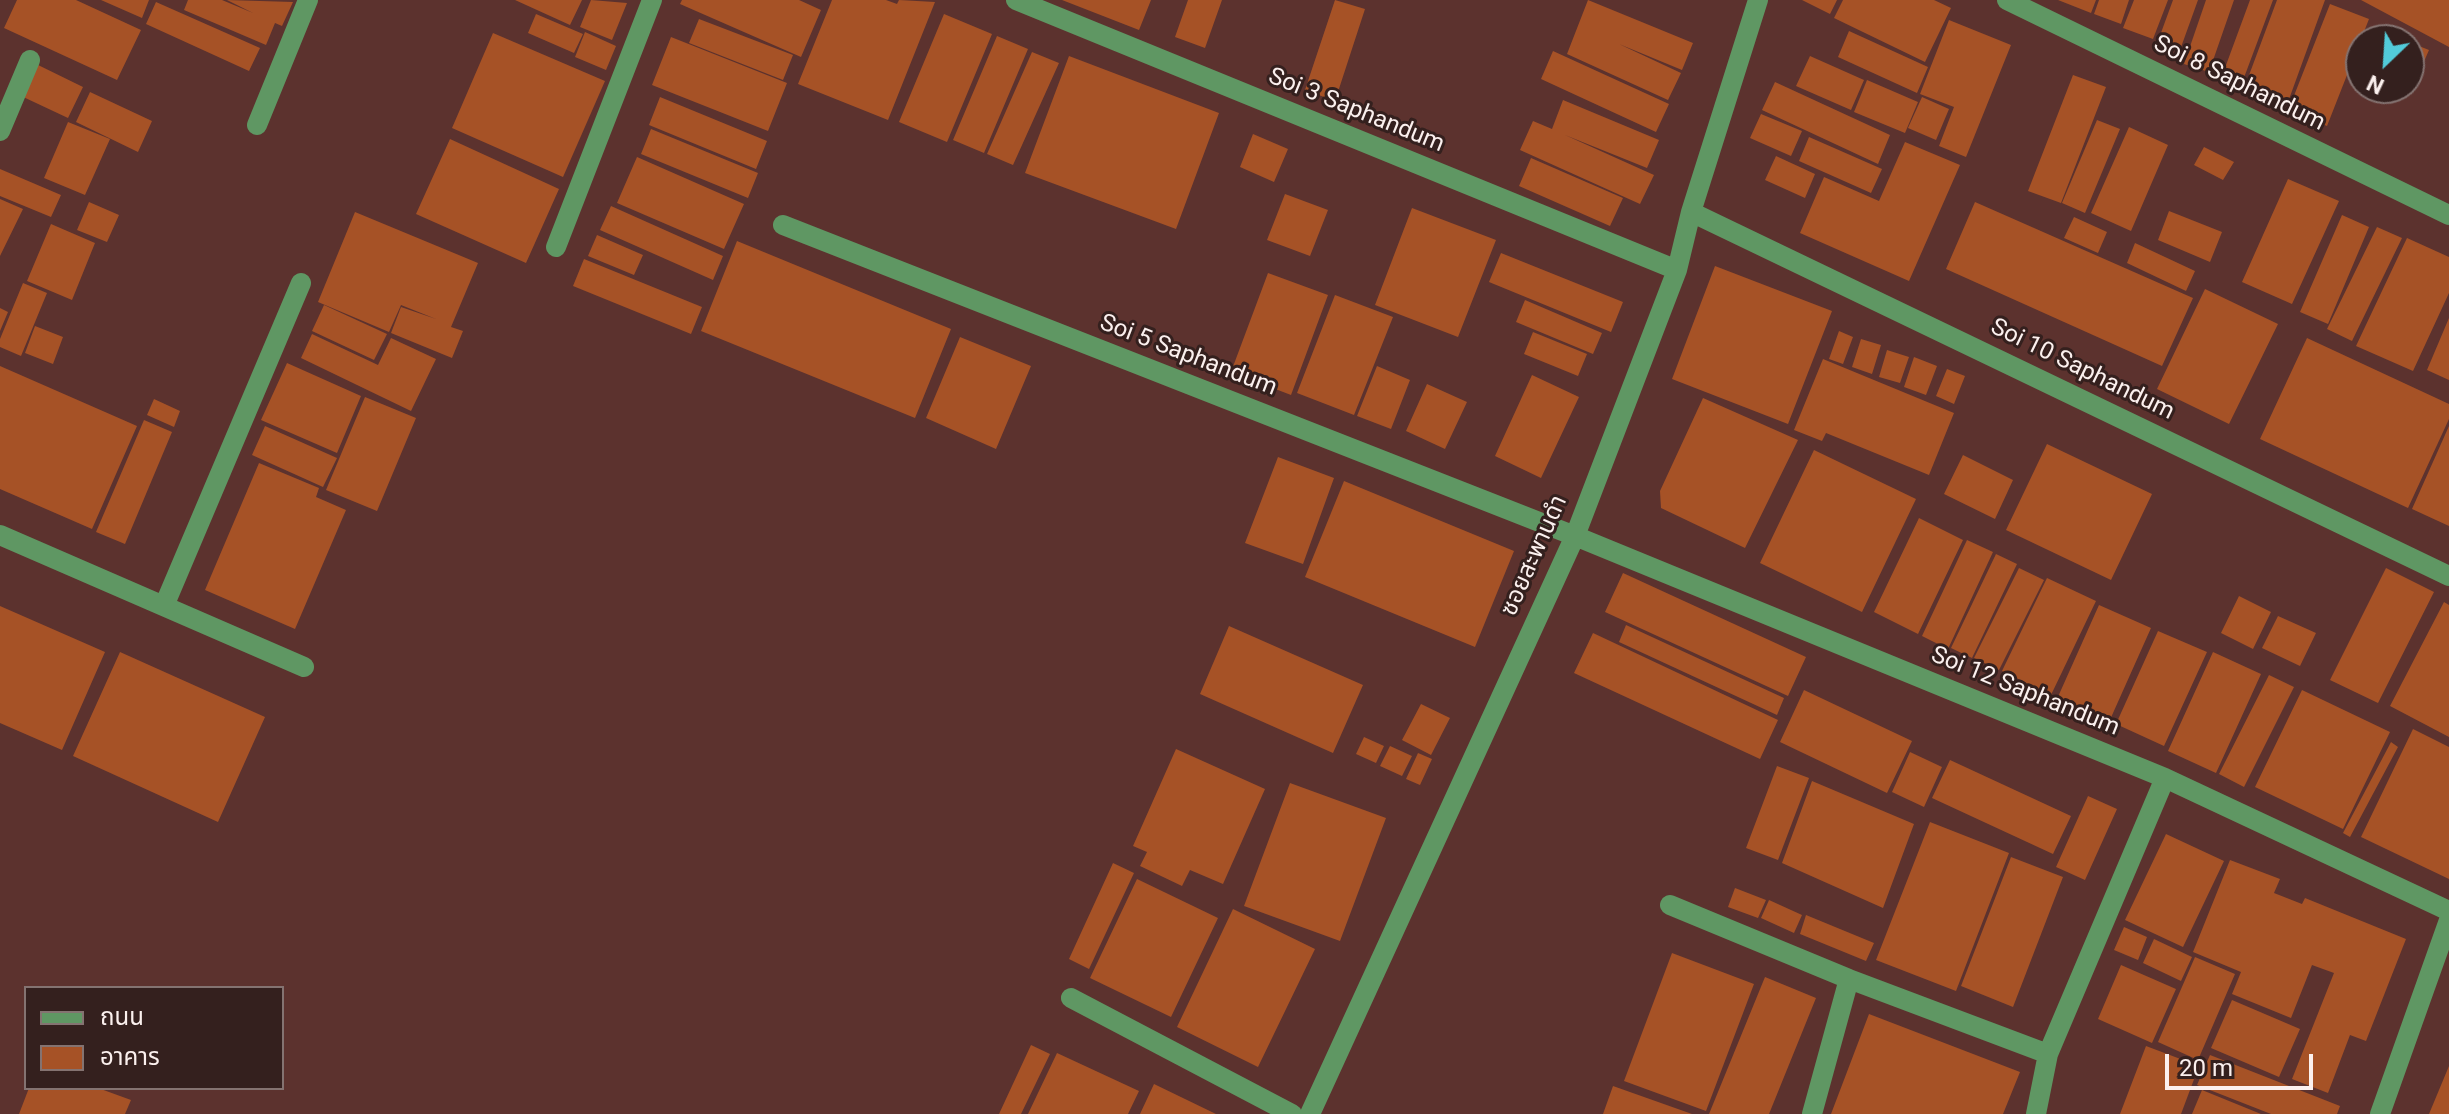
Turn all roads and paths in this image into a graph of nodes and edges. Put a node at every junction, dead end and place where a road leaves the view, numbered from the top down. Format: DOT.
graph roads {
  1 [pos="308,0"];
  2 [pos="652,0"];
  3 [pos="1016,0"];
  4 [pos="1758,0"];
  5 [pos="2007,0"];
  6 [pos="30,60"];
  7 [pos="257,125"];
  8 [pos="0,131"];
  9 [pos="1691,212"];
  10 [pos="2449,215"];
  11 [pos="783,225"];
  12 [pos="556,247"];
  13 [pos="1677,270"];
  14 [pos="301,283"];
  15 [pos="0,535"];
  16 [pos="1575,536"];
  17 [pos="2449,576"];
  18 [pos="164,606"];
  19 [pos="304,667"];
  20 [pos="2165,778"];
  21 [pos="1670,905"];
  22 [pos="2449,911"];
  23 [pos="2449,920"];
  24 [pos="1849,979"];
  25 [pos="1071,998"];
  26 [pos="2048,1054"];
  27 [pos="1292,1114"];
  28 [pos="1310,1114"];
  29 [pos="1812,1114"];
  30 [pos="2036,1114"];
  31 [pos="2380,1114"];
  1 -- 7 [label="street"];
  2 -- 12 [label="street"];
  3 -- 13 [label="street, Soi 3 Saphandum"];
  4 -- 9 [label="street, ซอยสะพานดำ"];
  5 -- 10 [label="street, Soi 8 Saphandum"];
  6 -- 8 [label="street"];
  9 -- 13 [label="street, ซอยสะพานดำ"];
  9 -- 17 [label="street, Soi 10 Saphandum"];
  11 -- 16 [label="street, Soi 5 Saphandum"];
  13 -- 16 [label="street, ซอยสะพานดำ"];
  14 -- 18 [label="street"];
  15 -- 18 [label="street"];
  16 -- 20 [label="street, Soi 12 Saphandum"];
  16 -- 28 [label="street, ซอยสะพานดำ"];
  18 -- 19 [label="street"];
  20 -- 22 [label="street, Soi 12 Saphandum"];
  20 -- 26 [label="street"];
  21 -- 24 [label="street"];
  23 -- 31 [label="street"];
  24 -- 26 [label="street"];
  24 -- 29 [label="street"];
  25 -- 27 [label="street"];
  26 -- 30 [label="street"];
}
